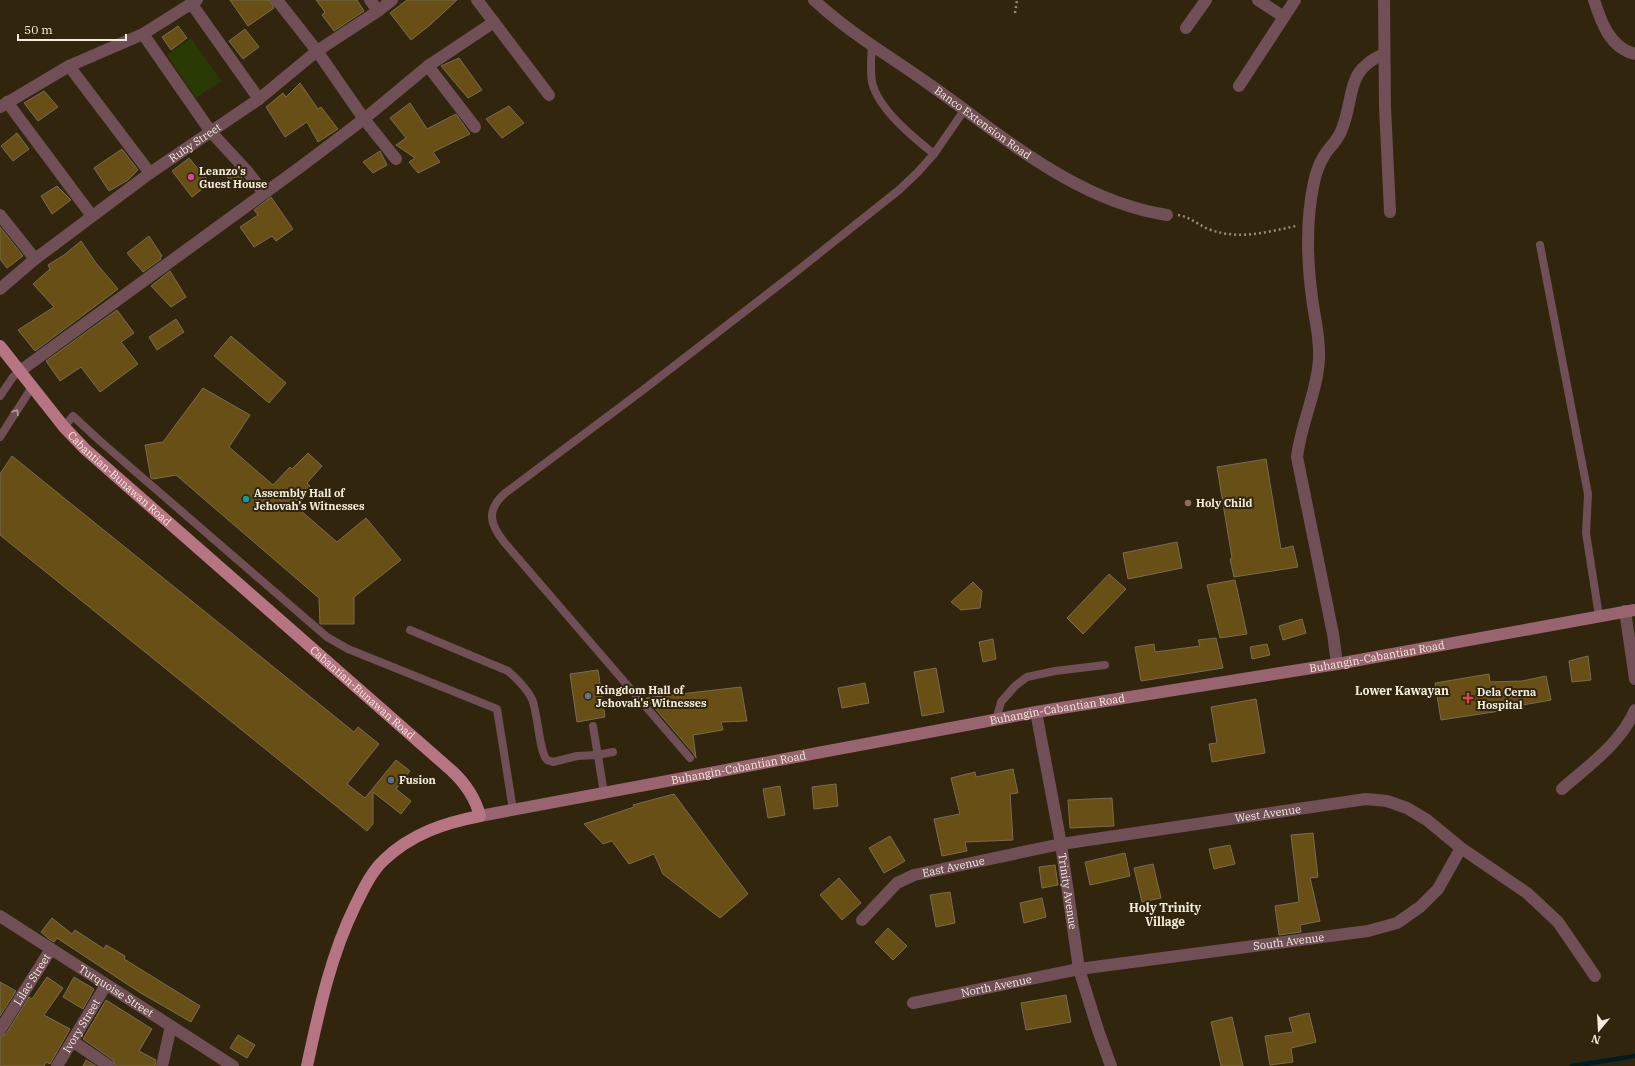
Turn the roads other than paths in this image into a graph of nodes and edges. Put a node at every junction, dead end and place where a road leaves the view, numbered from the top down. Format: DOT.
graph roads {
  1 [pos="277,0"];
  2 [pos="370,0"];
  3 [pos="392,0"];
  4 [pos="477,0"];
  5 [pos="814,0"];
  6 [pos="1206,0"];
  7 [pos="1258,0"];
  8 [pos="1295,0"];
  9 [pos="1384,0"];
  10 [pos="1594,0"];
  11 [pos="194,2"];
  12 [pos="378,11"];
  13 [pos="1284,17"];
  14 [pos="494,22"];
  15 [pos="1186,28"];
  16 [pos="143,34"];
  17 [pos="872,45"];
  18 [pos="317,51"];
  19 [pos="1384,54"];
  20 [pos="1635,54"];
  21 [pos="68,66"];
  22 [pos="428,66"];
  23 [pos="1239,86"];
  24 [pos="549,95"];
  25 [pos="259,99"];
  26 [pos="4,104"];
  27 [pos="965,109"];
  28 [pos="364,119"];
  29 [pos="475,127"];
  30 [pos="211,132"];
  31 [pos="934,154"];
  32 [pos="396,159"];
  33 [pos="150,173"];
  34 [pos="264,193"];
  35 [pos="1390,212"];
  36 [pos="0,215"];
  37 [pos="1167,215"];
  38 [pos="92,216"];
  39 [pos="1540,245"];
  40 [pos="35,259"];
  41 [pos="0,289"];
  42 [pos="0,346"];
  43 [pos="20,371"];
  44 [pos="32,387"];
  45 [pos="0,396"];
  46 [pos="64,427"];
  47 [pos="0,436"];
  48 [pos="1630,611"];
  49 [pos="1600,616"];
  50 [pos="410,630"];
  51 [pos="1337,664"];
  52 [pos="1105,665"];
  53 [pos="1635,679"];
  54 [pos="1635,710"];
  55 [pos="1036,712"];
  56 [pos="996,720"];
  57 [pos="593,726"];
  58 [pos="613,752"];
  59 [pos="597,755"];
  60 [pos="690,758"];
  61 [pos="1562,789"];
  62 [pos="604,794"];
  63 [pos="513,810"];
  64 [pos="480,816"];
  65 [pos="1061,844"];
  66 [pos="1461,848"];
  67 [pos="0,916"];
  68 [pos="862,920"];
  69 [pos="51,949"];
  70 [pos="1079,969"];
  71 [pos="1595,976"];
  72 [pos="106,984"];
  73 [pos="913,1003"];
  74 [pos="171,1026"];
  75 [pos="0,1030"];
  76 [pos="72,1041"];
  77 [pos="229,1065"];
  78 [pos="57,1066"];
  79 [pos="109,1066"];
  80 [pos="162,1066"];
  81 [pos="307,1066"];
  82 [pos="1111,1066"];
  1 -- 18 [label="street"];
  2 -- 12 [label="street"];
  3 -- 12 [label="street, Ruby Street"];
  4 -- 14 [label="street"];
  5 -- 17 [label="street, Banco Extension Road"];
  6 -- 15 [label="street"];
  7 -- 13 [label="street"];
  8 -- 13 [label="street"];
  9 -- 19 [label="street"];
  10 -- 20 [label="street"];
  11 -- 16 [label="street"];
  11 -- 25 [label="street"];
  12 -- 18 [label="street, Ruby Street"];
  13 -- 23 [label="street"];
  14 -- 22 [label="street"];
  14 -- 24 [label="street"];
  16 -- 21 [label="street"];
  16 -- 30 [label="street"];
  17 -- 27 [label="street, Banco Extension Road"];
  17 -- 31 [label="lane"];
  18 -- 25 [label="street, Ruby Street"];
  18 -- 28 [label="street"];
  19 -- 35 [label="street"];
  19 -- 51 [label="street"];
  21 -- 26 [label="street"];
  21 -- 33 [label="street"];
  22 -- 28 [label="street"];
  22 -- 29 [label="street"];
  25 -- 30 [label="street, Ruby Street"];
  26 -- 38 [label="street"];
  27 -- 31 [label="lane"];
  27 -- 37 [label="street, Banco Extension Road"];
  28 -- 32 [label="street"];
  28 -- 34 [label="street"];
  30 -- 33 [label="street, Ruby Street"];
  30 -- 34 [label="street"];
  31 -- 60 [label="lane"];
  33 -- 38 [label="street, Ruby Street"];
  34 -- 43 [label="street"];
  36 -- 40 [label="street"];
  38 -- 40 [label="street, Ruby Street"];
  39 -- 49 [label="lane"];
  40 -- 41 [label="street, Ruby Street"];
  42 -- 43 [label="main road, Cabantian-Bunawan Road"];
  43 -- 44 [label="main road, Cabantian-Bunawan Road"];
  43 -- 45 [label="lane"];
  44 -- 46 [label="main road, Cabantian-Bunawan Road"];
  47 -- 44 [label="lane, one-way"];
  46 -- 63 [label="lane"];
  46 -- 64 [label="main road, Cabantian-Bunawan Road"];
  48 -- 49 [label="main road, Buhangin-Cabantian Road"];
  48 -- 53 [label="street"];
  49 -- 51 [label="main road, Buhangin-Cabantian Road"];
  50 -- 59 [label="lane"];
  51 -- 55 [label="main road, Buhangin-Cabantian Road"];
  52 -- 56 [label="lane"];
  54 -- 61 [label="street"];
  55 -- 56 [label="main road, Buhangin-Cabantian Road"];
  55 -- 65 [label="street, Trinity Avenue"];
  56 -- 62 [label="main road, Buhangin-Cabantian Road"];
  57 -- 59 [label="lane"];
  58 -- 59 [label="lane"];
  59 -- 62 [label="lane"];
  62 -- 63 [label="main road, Buhangin-Cabantian Road"];
  63 -- 64 [label="main road, Buhangin-Cabantian Road"];
  64 -- 81 [label="main road"];
  65 -- 66 [label="street, West Avenue"];
  65 -- 68 [label="street, East Avenue"];
  65 -- 70 [label="street, Trinity Avenue"];
  66 -- 70 [label="street, South Avenue"];
  66 -- 71 [label="street, West Avenue"];
  67 -- 69 [label="street, Turquoise Street"];
  69 -- 72 [label="street, Turquoise Street"];
  69 -- 75 [label="street, Lilac Street"];
  70 -- 73 [label="street, North Avenue"];
  70 -- 82 [label="street, Trinity Avenue"];
  72 -- 74 [label="street, Turquoise Street"];
  72 -- 76 [label="street, Ivory Street"];
  74 -- 77 [label="street, Turquoise Street"];
  74 -- 80 [label="street"];
  76 -- 78 [label="street, Ivory Street"];
  76 -- 79 [label="street"];
}
